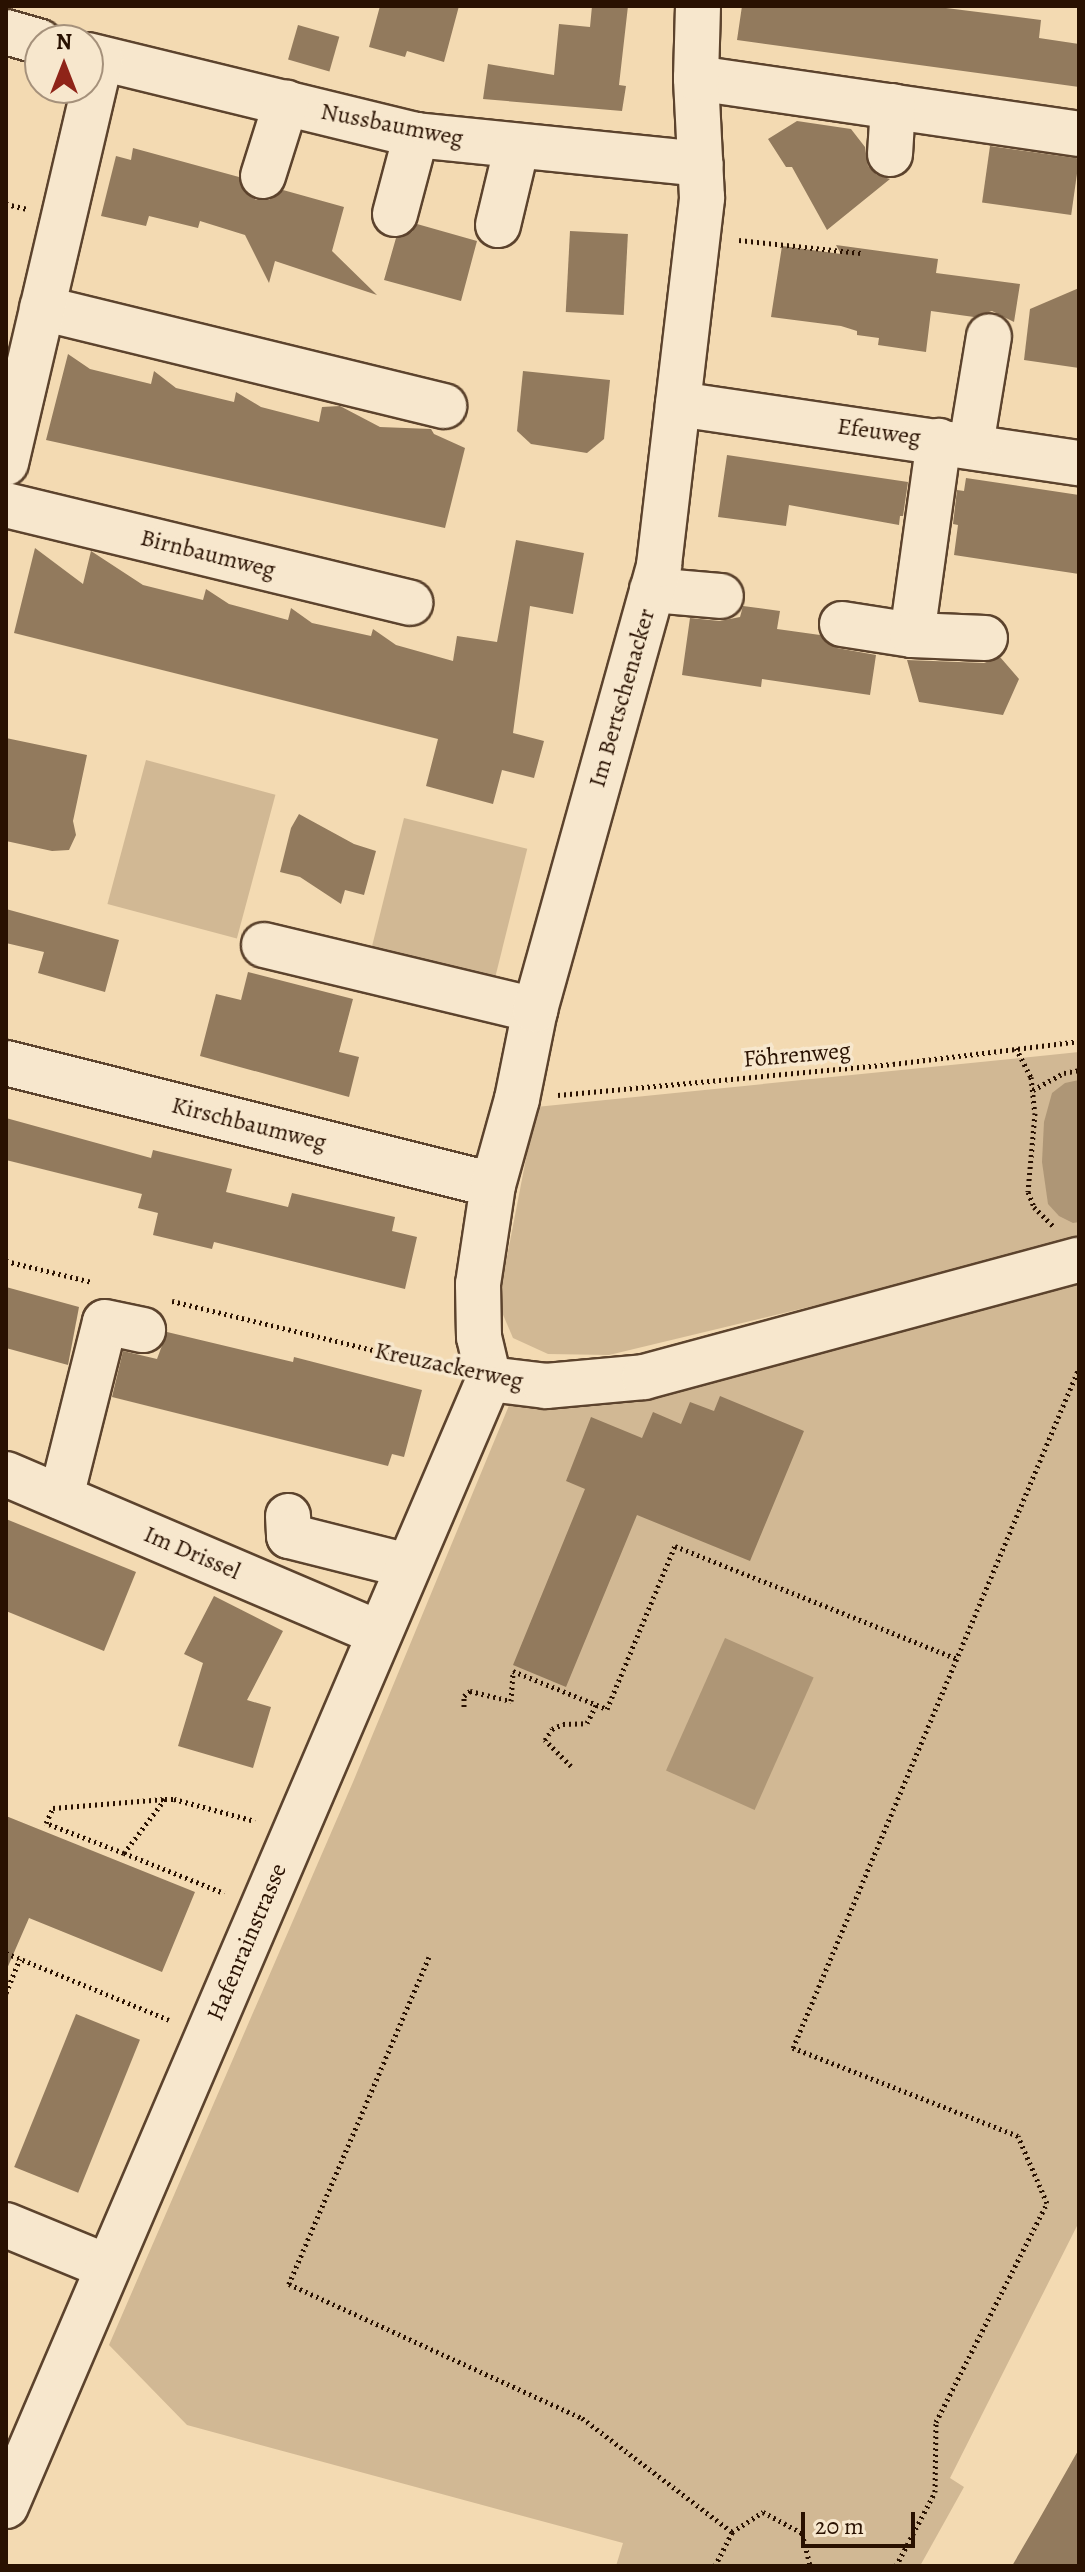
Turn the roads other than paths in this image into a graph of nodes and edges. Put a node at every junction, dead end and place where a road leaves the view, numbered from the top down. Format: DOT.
graph roads {
  1 [pos="698,6"];
  2 [pos="104,59"];
  3 [pos="696,78"];
  4 [pos="286,103"];
  5 [pos="84,104"];
  6 [pos="893,106"];
  7 [pos="1079,134"];
  8 [pos="416,135"];
  9 [pos="517,146"];
  10 [pos="890,154"];
  11 [pos="701,164"];
  12 [pos="263,176"];
  13 [pos="395,214"];
  14 [pos="498,225"];
  15 [pos="42,308"];
  16 [pos="989,336"];
  17 [pos="678,404"];
  18 [pos="444,406"];
  19 [pos="955,443"];
  20 [pos="6,463"];
  21 [pos="1079,463"];
  22 [pos="6,505"];
  23 [pos="652,590"];
  24 [pos="721,596"];
  25 [pos="410,603"];
  26 [pos="842,624"];
  27 [pos="912,635"];
  28 [pos="985,638"];
  29 [pos="264,945"];
  30 [pos="535,1010"];
  31 [pos="6,1063"];
  32 [pos="493,1185"];
  33 [pos="1070,1245"];
  34 [pos="153,1315"];
  35 [pos="489,1379"];
  36 [pos="59,1383"];
  37 [pos="36,1486"];
  38 [pos="288,1516"];
  39 [pos="408,1566"];
  40 [pos="379,1633"];
  41 [pos="6,2225"];
  42 [pos="108,2267"];
  43 [pos="11,2480"];
  1 -- 3 [label="street, Im Bertschenacker"];
  2 -- 4 [label="street, Nussbaumweg"];
  3 -- 6 [label="street"];
  3 -- 11 [label="street, Im Bertschenacker"];
  4 -- 8 [label="street, Nussbaumweg"];
  4 -- 12 [label="street"];
  5 -- 15 [label="street"];
  6 -- 7 [label="street"];
  6 -- 10 [label="street"];
  8 -- 9 [label="street, Nussbaumweg"];
  8 -- 13 [label="street"];
  9 -- 11 [label="street, Nussbaumweg"];
  9 -- 14 [label="street"];
  11 -- 17 [label="street, Im Bertschenacker"];
  15 -- 18 [label="street"];
  15 -- 20 [label="street"];
  16 -- 19 [label="street"];
  17 -- 19 [label="street, Efeuweg"];
  17 -- 23 [label="street, Im Bertschenacker"];
  19 -- 21 [label="street, Efeuweg"];
  19 -- 27 [label="street"];
  22 -- 25 [label="street, Birnbaumweg"];
  23 -- 24 [label="street"];
  23 -- 30 [label="street, Im Bertschenacker"];
  26 -- 27 [label="street"];
  27 -- 28 [label="street"];
  29 -- 30 [label="street"];
  30 -- 32 [label="street, Im Bertschenacker"];
  31 -- 32 [label="street, Kirschbaumweg"];
  32 -- 35 [label="street, Im Bertschenacker"];
  33 -- 35 [label="street, Kreuzackerweg"];
  34 -- 37 [label="street"];
  35 -- 39 [label="street, Hafenrainstrasse"];
  36 -- 37 [label="street"];
  37 -- 40 [label="street, Im Drissel"];
  38 -- 39 [label="street"];
  39 -- 40 [label="street, Hafenrainstrasse"];
  40 -- 42 [label="street, Hafenrainstrasse"];
  41 -- 42 [label="street"];
  42 -- 43 [label="street, Hafenrainstrasse"];
}
